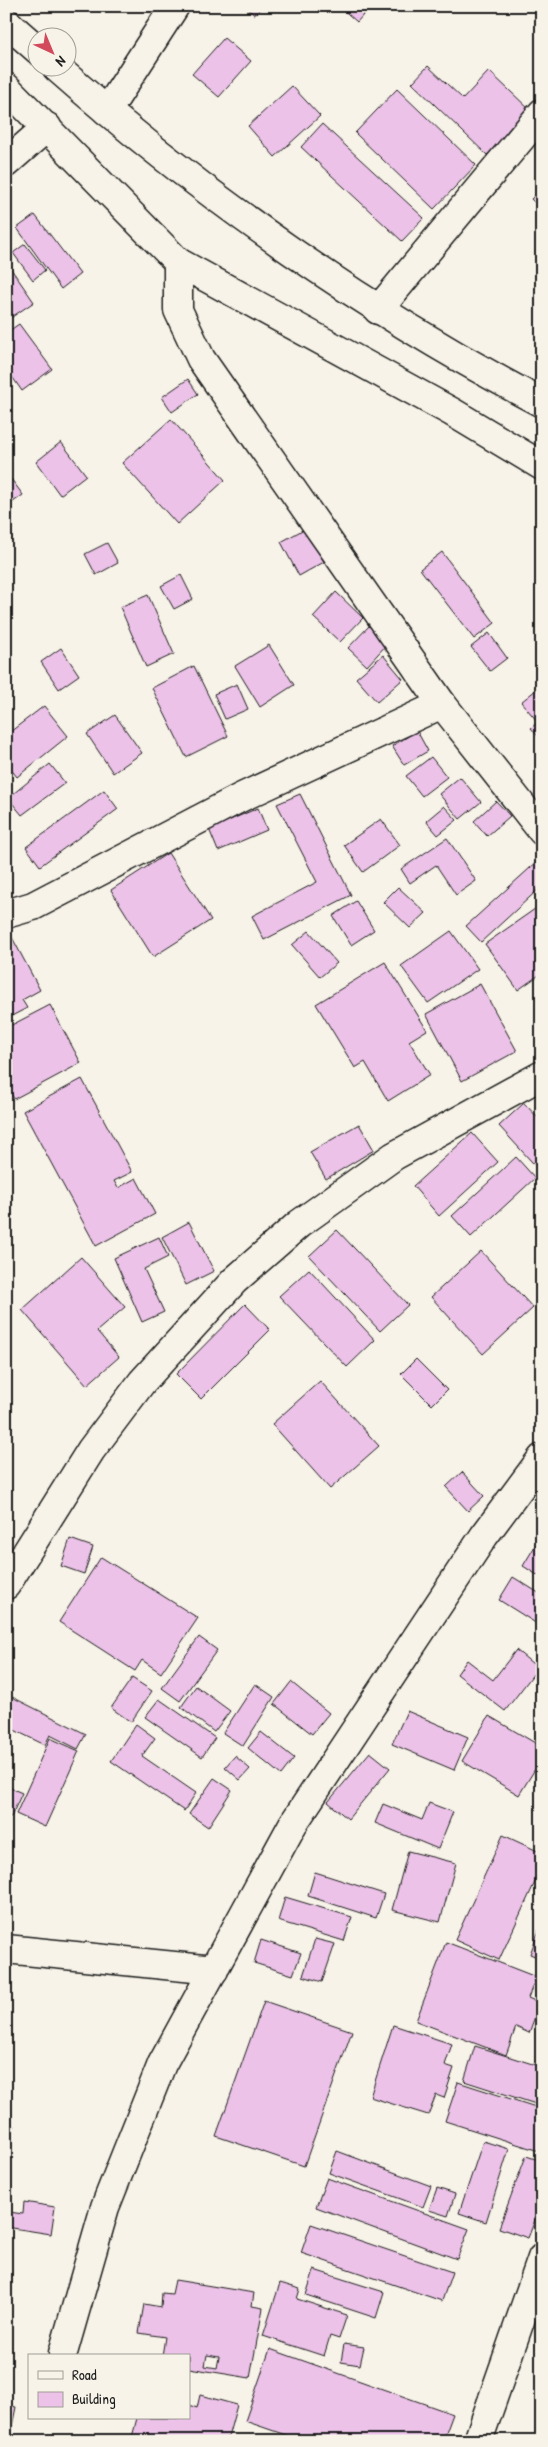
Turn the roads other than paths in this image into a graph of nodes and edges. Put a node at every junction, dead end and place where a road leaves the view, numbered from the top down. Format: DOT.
graph roads {
  1 [pos="176,6"];
  2 [pos="6,22"];
  3 [pos="28,41"];
  4 [pos="69,78"];
  5 [pos="6,86"];
  6 [pos="107,111"];
  7 [pos="542,113"];
  8 [pos="47,127"];
  9 [pos="6,163"];
  10 [pos="178,262"];
  11 [pos="378,310"];
  12 [pos="542,403"];
  13 [pos="542,466"];
  14 [pos="442,704"];
  15 [pos="542,831"];
  16 [pos="6,914"];
  17 [pos="542,1075"];
  18 [pos="542,1458"];
  19 [pos="6,1585"];
  20 [pos="6,1949"];
  21 [pos="214,1970"];
  22 [pos="542,2258"];
  23 [pos="63,2353"];
  24 [pos="478,2441"];
  1 -- 6 [label="street"];
  2 -- 3 [label="street"];
  4 -- 6 [label="street"];
  5 -- 8 [label="street"];
  6 -- 11 [label="street"];
  7 -- 11 [label="street"];
  8 -- 9 [label="street"];
  8 -- 10 [label="street"];
  10 -- 13 [label="street"];
  10 -- 14 [label="street"];
  11 -- 12 [label="street"];
  14 -- 15 [label="street"];
  14 -- 16 [label="street"];
  17 -- 19 [label="street"];
  18 -- 21 [label="street"];
  20 -- 21 [label="street"];
  21 -- 23 [label="street"];
  22 -- 24 [label="street"];
}
